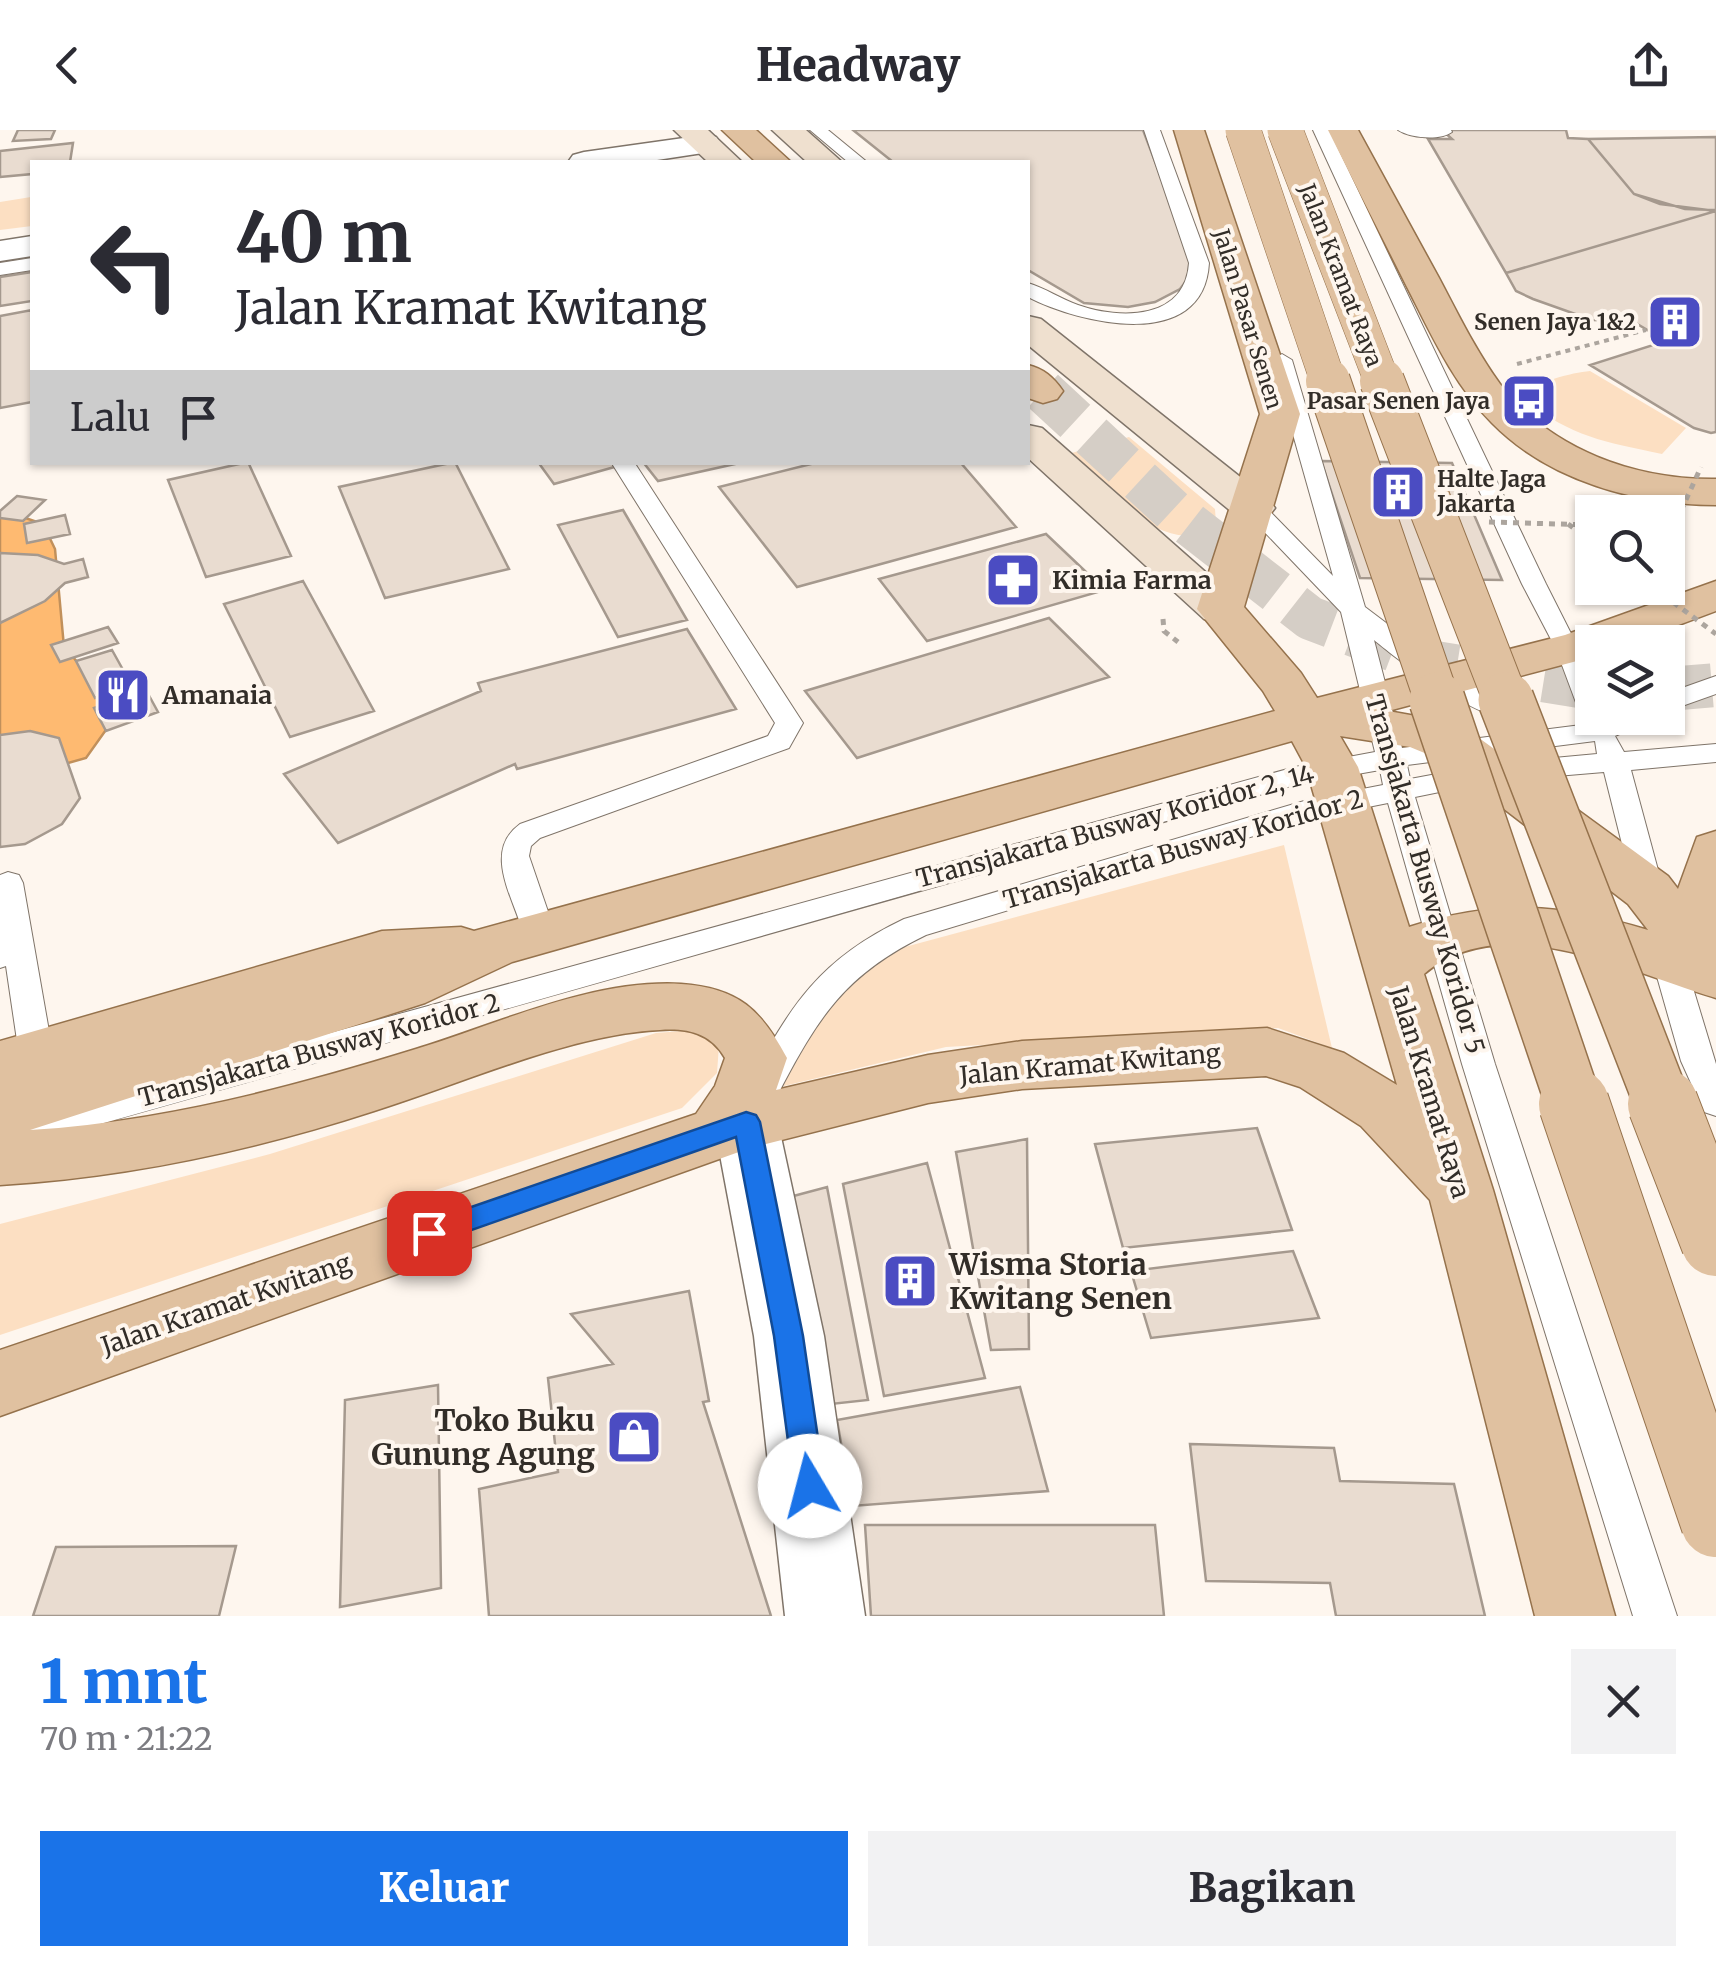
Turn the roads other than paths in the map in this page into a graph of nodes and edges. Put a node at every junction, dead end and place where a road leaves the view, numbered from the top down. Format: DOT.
graph roads {
  1 [pos="737,130"];
  2 [pos="787,130"];
  3 [pos="799,130"];
  4 [pos="818,130"];
  5 [pos="1152,130"];
  6 [pos="1188,130"];
  7 [pos="1205,130"];
  8 [pos="1243,130"];
  9 [pos="1285,130"];
  10 [pos="1321,130"];
  11 [pos="1343,130"];
  12 [pos="1406,130"];
  13 [pos="1444,132"];
  14 [pos="707,145"];
  15 [pos="598,160"];
  16 [pos="774,160"];
  17 [pos="824,160"];
  18 [pos="836,160"];
  19 [pos="856,160"];
  20 [pos="30,246"];
  21 [pos="0,251"];
  22 [pos="30,264"];
  23 [pos="0,269"];
  24 [pos="1030,290"];
  25 [pos="1030,318"];
  26 [pos="1030,329"];
  27 [pos="1030,439"];
  28 [pos="624,465"];
  29 [pos="1708,479"];
  30 [pos="1253,508"];
  31 [pos="1716,595"];
  32 [pos="1350,604"];
  33 [pos="1220,609"];
  34 [pos="1624,625"];
  35 [pos="1575,641"];
  36 [pos="1451,680"];
  37 [pos="1685,681"];
  38 [pos="1716,682"];
  39 [pos="1685,696"];
  40 [pos="1306,717"];
  41 [pos="1575,721"];
  42 [pos="1575,726"];
  43 [pos="1382,727"];
  44 [pos="1603,735"];
  45 [pos="1637,735"];
  46 [pos="1716,738"];
  47 [pos="1716,753"];
  48 [pos="1475,760"];
  49 [pos="1614,761"];
  50 [pos="1358,786"];
  51 [pos="1716,850"];
  52 [pos="0,886"];
  53 [pos="1648,890"];
  54 [pos="517,939"];
  55 [pos="10,953"];
  56 [pos="1417,954"];
  57 [pos="636,960"];
  58 [pos="1704,970"];
  59 [pos="18,1059"];
  60 [pos="1716,1102"];
  61 [pos="0,1114"];
  62 [pos="732,1129"];
  63 [pos="0,1138"];
  64 [pos="0,1158"];
  65 [pos="1460,1190"];
  66 [pos="1716,1240"];
  67 [pos="0,1384"];
  68 [pos="1716,1522"];
  69 [pos="825,1616"];
  70 [pos="1574,1616"];
  71 [pos="1656,1616"];
  1 -- 16 [label="main road"];
  2 -- 17 [label="street"];
  3 -- 18 [label="lane"];
  4 -- 19 [label="lane"];
  5 -- 24 [label="lane"];
  6 -- 30 [label="main road, Jalan Pasar Senen"];
  7 -- 32 [label="lane, Transjakarta Busway Koridor 5"];
  8 -- 68 [label="main road, Jalan Kramat Raya, bridge"];
  9 -- 66 [label="main road, Jalan Kramat Raya, bridge"];
  10 -- 35 [label="lane"];
  11 -- 29 [label="main road"];
  12 -- 13 [label="lane"];
  14 -- 15 [label="street"];
  20 -- 21 [label="street"];
  22 -- 23 [label="lane"];
  25 -- 30 [label="lane"];
  26 -- 30 [label="street"];
  27 -- 33 [label="street"];
  28 -- 54 [label="lane"];
  30 -- 32 [label="lane"];
  30 -- 33 [label="main road, Jalan Pasar Senen"];
  31 -- 34 [label="main road"];
  32 -- 36 [label="lane"];
  32 -- 43 [label="lane, Transjakarta Busway Koridor 5"];
  33 -- 40 [label="main road, Jalan Kramat Raya"];
  35 -- 36 [label="main road"];
  36 -- 41 [label="lane"];
  36 -- 43 [label="main road"];
  37 -- 38 [label="lane"];
  38 -- 39 [label="lane"];
  40 -- 43 [label="main road"];
  40 -- 50 [label="main road, Jalan Kramat Raya"];
  40 -- 54 [label="main road"];
  42 -- 48 [label="lane"];
  43 -- 48 [label="main road"];
  43 -- 50 [label="lane, Transjakarta Busway Koridor 2, 14"];
  43 -- 50 [label="lane, Transjakarta Busway Koridor 5"];
  44 -- 49 [label="lane"];
  45 -- 46 [label="lane"];
  47 -- 49 [label="lane, Transjakarta Busway Koridor 2"];
  48 -- 49 [label="lane, Transjakarta Busway Koridor 2"];
  48 -- 50 [label="lane, Transjakarta Busway Koridor 2"];
  48 -- 53 [label="main road"];
  49 -- 53 [label="lane"];
  50 -- 56 [label="main road, Jalan Kramat Raya"];
  50 -- 57 [label="lane, Transjakarta Busway Koridor 2, 14"];
  50 -- 62 [label="lane, Transjakarta Busway Koridor 2"];
  51 -- 58 [label="main road"];
  52 -- 55 [label="lane"];
  53 -- 58 [label="main road"];
  54 -- 59 [label="main road"];
  54 -- 61 [label="main road"];
  55 -- 59 [label="lane"];
  56 -- 58 [label="main road"];
  56 -- 65 [label="main road, Jalan Kramat Raya"];
  56 -- 71 [label="lane, Transjakarta Busway Koridor 5"];
  57 -- 63 [label="lane, Transjakarta Busway Koridor 2"];
  58 -- 60 [label="lane"];
  62 -- 64 [label="main road"];
  62 -- 65 [label="main road, Jalan Kramat Kwitang"];
  62 -- 67 [label="main road, Jalan Kramat Kwitang"];
  62 -- 69 [label="street"];
  65 -- 70 [label="main road, Jalan Kramat Raya"];
}
